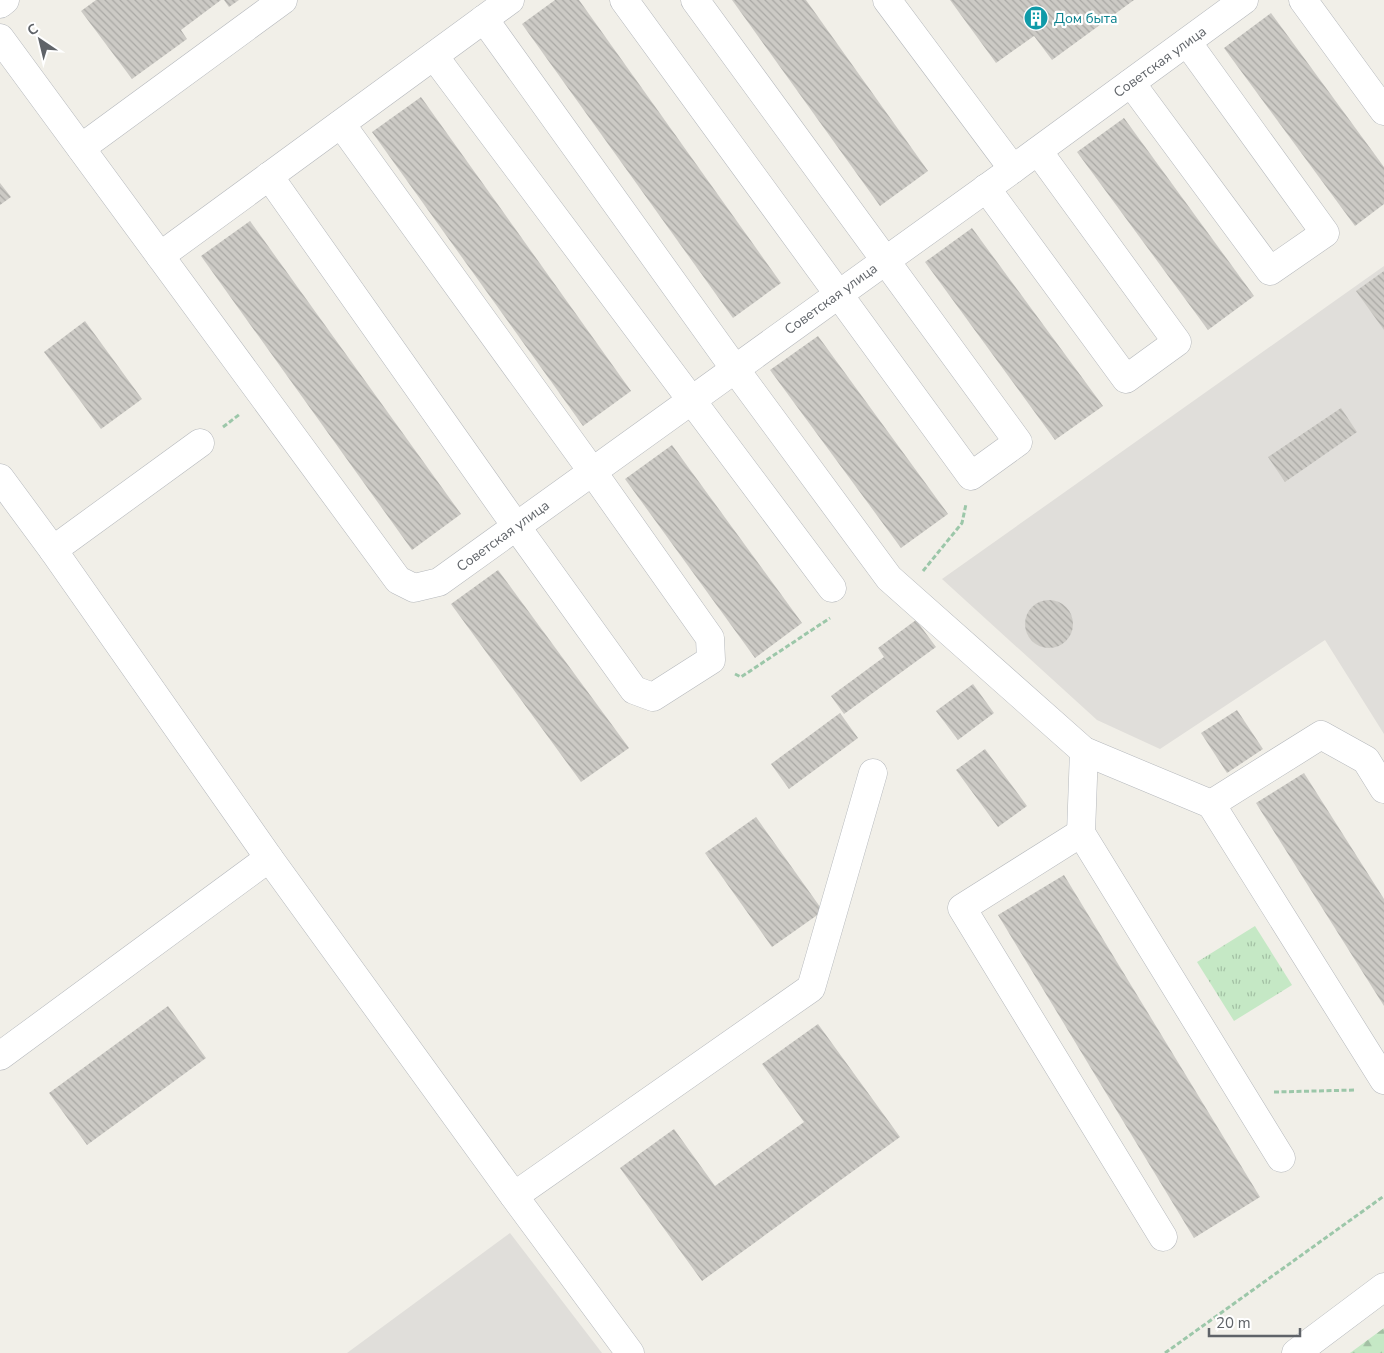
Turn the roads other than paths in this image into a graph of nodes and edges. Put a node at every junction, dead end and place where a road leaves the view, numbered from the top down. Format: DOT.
graph roads {
  1 [pos="5,0"];
  2 [pos="283,0"];
  3 [pos="510,0"];
  4 [pos="624,0"];
  5 [pos="695,0"];
  6 [pos="887,0"];
  7 [pos="1303,0"];
  8 [pos="0,4"];
  9 [pos="1230,4"];
  10 [pos="484,19"];
  11 [pos="0,38"];
  12 [pos="1187,42"];
  13 [pos="434,56"];
  14 [pos="1131,82"];
  15 [pos="1384,111"];
  16 [pos="341,124"];
  17 [pos="80,148"];
  18 [pos="1038,151"];
  19 [pos="1013,169"];
  20 [pos="269,176"];
  21 [pos="986,188"];
  22 [pos="160,256"];
  23 [pos="885,261"];
  24 [pos="838,294"];
  25 [pos="735,369"];
  26 [pos="690,400"];
  27 [pos="200,443"];
  28 [pos="592,471"];
  29 [pos="0,478"];
  30 [pos="516,526"];
  31 [pos="52,550"];
  32 [pos="832,588"];
  33 [pos="1084,751"];
  34 [pos="873,773"];
  35 [pos="1384,788"];
  36 [pos="1211,804"];
  37 [pos="1081,833"];
  38 [pos="269,858"];
  39 [pos="0,1056"];
  40 [pos="1384,1080"];
  41 [pos="1281,1158"];
  42 [pos="514,1196"];
  43 [pos="1162,1237"];
  44 [pos="1384,1288"];
  45 [pos="630,1353"];
  46 [pos="1296,1353"];
  1 -- 8 [label="street"];
  2 -- 17 [label="street"];
  3 -- 10 [label="street"];
  4 -- 24 [label="street"];
  5 -- 23 [label="street"];
  6 -- 19 [label="street"];
  7 -- 15 [label="street"];
  9 -- 12 [label="street, Советская улица"];
  10 -- 13 [label="street"];
  10 -- 25 [label="street"];
  11 -- 17 [label="street"];
  12 -- 14 [label="street, Советская улица"];
  12 -- 14 [label="street"];
  13 -- 16 [label="street"];
  13 -- 26 [label="street"];
  14 -- 18 [label="street, Советская улица"];
  16 -- 20 [label="street"];
  16 -- 28 [label="street"];
  17 -- 22 [label="street"];
  18 -- 19 [label="street, Советская улица"];
  18 -- 21 [label="street"];
  19 -- 21 [label="street, Советская улица"];
  20 -- 22 [label="street"];
  20 -- 30 [label="street"];
  21 -- 23 [label="street, Советская улица"];
  22 -- 30 [label="street, Советская улица"];
  23 -- 24 [label="street, Советская улица"];
  23 -- 24 [label="street"];
  24 -- 25 [label="street, Советская улица"];
  25 -- 26 [label="street, Советская улица"];
  25 -- 33 [label="street"];
  26 -- 28 [label="street, Советская улица"];
  26 -- 32 [label="street"];
  27 -- 31 [label="street"];
  28 -- 30 [label="street, Советская улица"];
  28 -- 30 [label="street"];
  29 -- 31 [label="street"];
  31 -- 38 [label="street"];
  33 -- 36 [label="street"];
  33 -- 37 [label="street"];
  34 -- 42 [label="street"];
  35 -- 36 [label="street"];
  36 -- 40 [label="street"];
  37 -- 41 [label="street"];
  37 -- 43 [label="street"];
  38 -- 39 [label="street"];
  38 -- 42 [label="street"];
  42 -- 45 [label="street"];
  44 -- 46 [label="street"];
}
